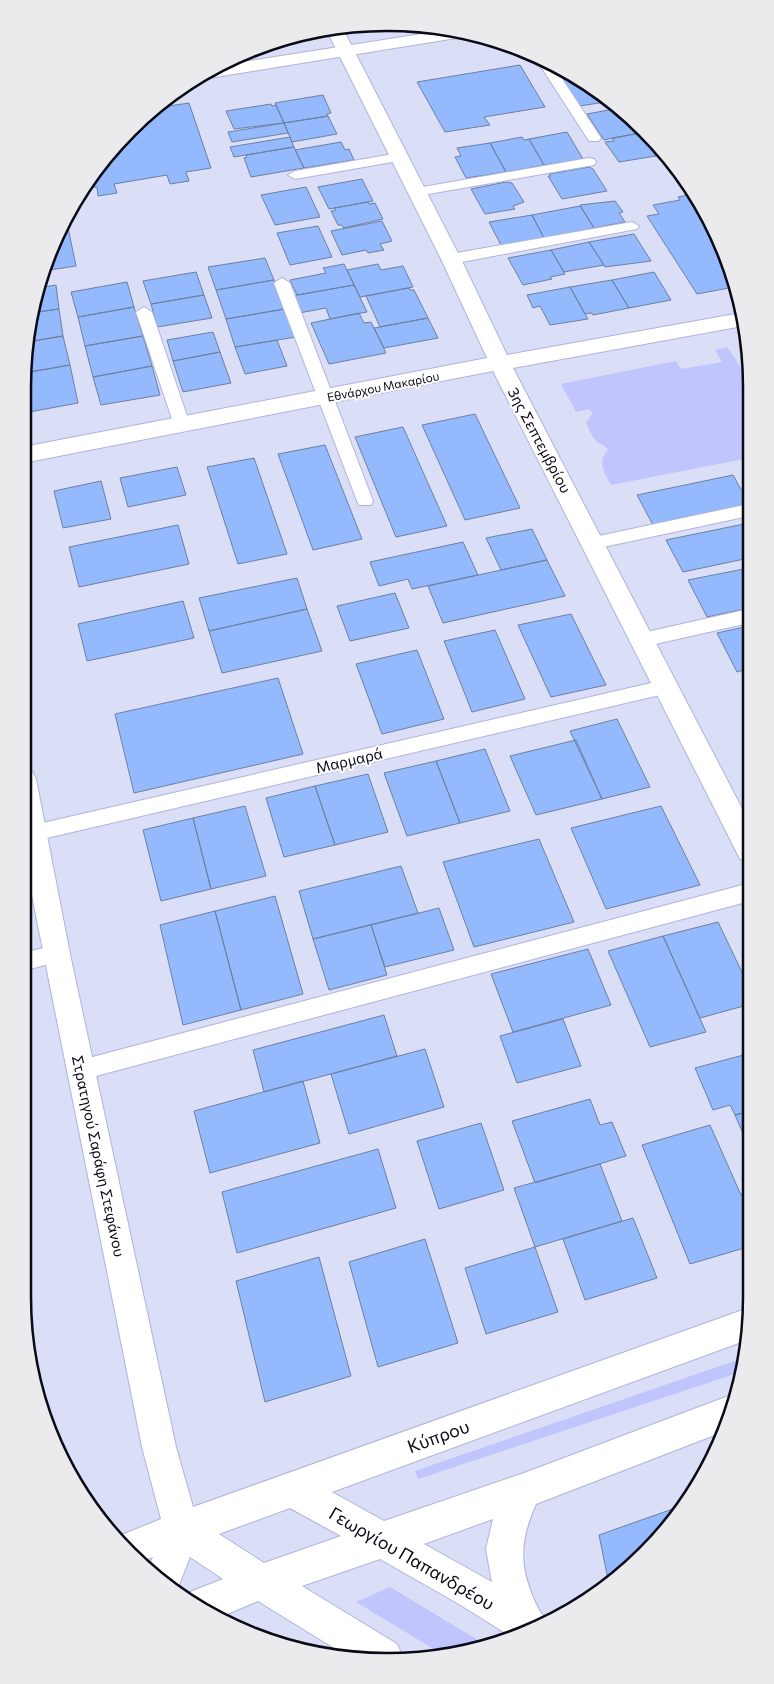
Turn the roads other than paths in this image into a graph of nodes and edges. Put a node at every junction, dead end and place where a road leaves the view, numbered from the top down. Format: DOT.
graph roads {
  1 [pos="337,35"];
  2 [pos="444,36"];
  3 [pos="346,52"];
  4 [pos="225,71"];
  5 [pos="550,71"];
  6 [pos="594,138"];
  7 [pos="399,157"];
  8 [pos="589,162"];
  9 [pos="296,174"];
  10 [pos="417,192"];
  11 [pos="632,226"];
  12 [pos="451,259"];
  13 [pos="282,283"];
  14 [pos="144,312"];
  15 [pos="736,320"];
  16 [pos="500,362"];
  17 [pos="326,398"];
  18 [pos="182,425"];
  19 [pos="31,453"];
  20 [pos="364,501"];
  21 [pos="743,511"];
  22 [pos="594,543"];
  23 [pos="743,617"];
  24 [pos="642,640"];
  25 [pos="664,687"];
  26 [pos="31,820"];
  27 [pos="34,833"];
  28 [pos="743,838"];
  29 [pos="743,894"];
  30 [pos="56,954"];
  31 [pos="31,960"];
  32 [pos="81,1070"];
  33 [pos="742,1326"];
  34 [pos="722,1415"];
  35 [pos="292,1489"];
  36 [pos="524,1491"];
  37 [pos="182,1530"];
  38 [pos="381,1540"];
  39 [pos="133,1547"];
  40 [pos="165,1575"];
  41 [pos="261,1582"];
  42 [pos="207,1604"];
  43 [pos="528,1624"];
  44 [pos="525,1625"];
  45 [pos="377,1653"];
  1 -- 3 [label="street, 3ης Σεπτεμβρίου"];
  2 -- 3 [label="street"];
  3 -- 4 [label="street"];
  3 -- 7 [label="street, 3ης Σεπτεμβρίου"];
  5 -- 6 [label="lane"];
  7 -- 9 [label="lane"];
  7 -- 10 [label="street, 3ης Σεπτεμβρίου"];
  8 -- 10 [label="lane"];
  10 -- 12 [label="street, 3ης Σεπτεμβρίου"];
  11 -- 12 [label="lane"];
  12 -- 16 [label="street, 3ης Σεπτεμβρίου"];
  13 -- 17 [label="lane"];
  14 -- 18 [label="lane"];
  15 -- 16 [label="street, Εθνάρχου Μακαρίου"];
  16 -- 17 [label="street, Εθνάρχου Μακαρίου"];
  16 -- 22 [label="street, 3ης Σεπτεμβρίου"];
  17 -- 18 [label="street, Εθνάρχου Μακαρίου"];
  17 -- 20 [label="lane"];
  18 -- 19 [label="street, Εθνάρχου Μακαρίου"];
  21 -- 22 [label="lane"];
  22 -- 24 [label="street, 3ης Σεπτεμβρίου"];
  23 -- 24 [label="lane"];
  24 -- 25 [label="street, 3ης Σεπτεμβρίου"];
  25 -- 27 [label="lane, Μαρμαρά"];
  25 -- 28 [label="street, 3ης Σεπτεμβρίου"];
  26 -- 27 [label="street, Στρατηγού Σαράφη Στεφάνου"];
  27 -- 30 [label="street, Στρατηγού Σαράφη Στεφάνου"];
  29 -- 32 [label="lane"];
  30 -- 31 [label="lane"];
  30 -- 32 [label="street, Στρατηγού Σαράφη Στεφάνου"];
  32 -- 37 [label="street, Στρατηγού Σαράφη Στεφάνου"];
  33 -- 35 [label="street, Κύπρου"];
  34 -- 36 [label="street"];
  35 -- 37 [label="street, Κύπρου"];
  35 -- 38 [label="street, Γεωργίου Παπανδρέου"];
  36 -- 38 [label="street"];
  36 -- 43 [label="street"];
  37 -- 39 [label="street, Κύπρου"];
  37 -- 40 [label="street"];
  37 -- 41 [label="street"];
  38 -- 41 [label="street"];
  38 -- 44 [label="street, Γεωργίου Παπανδρέου"];
  41 -- 42 [label="street"];
  41 -- 45 [label="street"];
}
